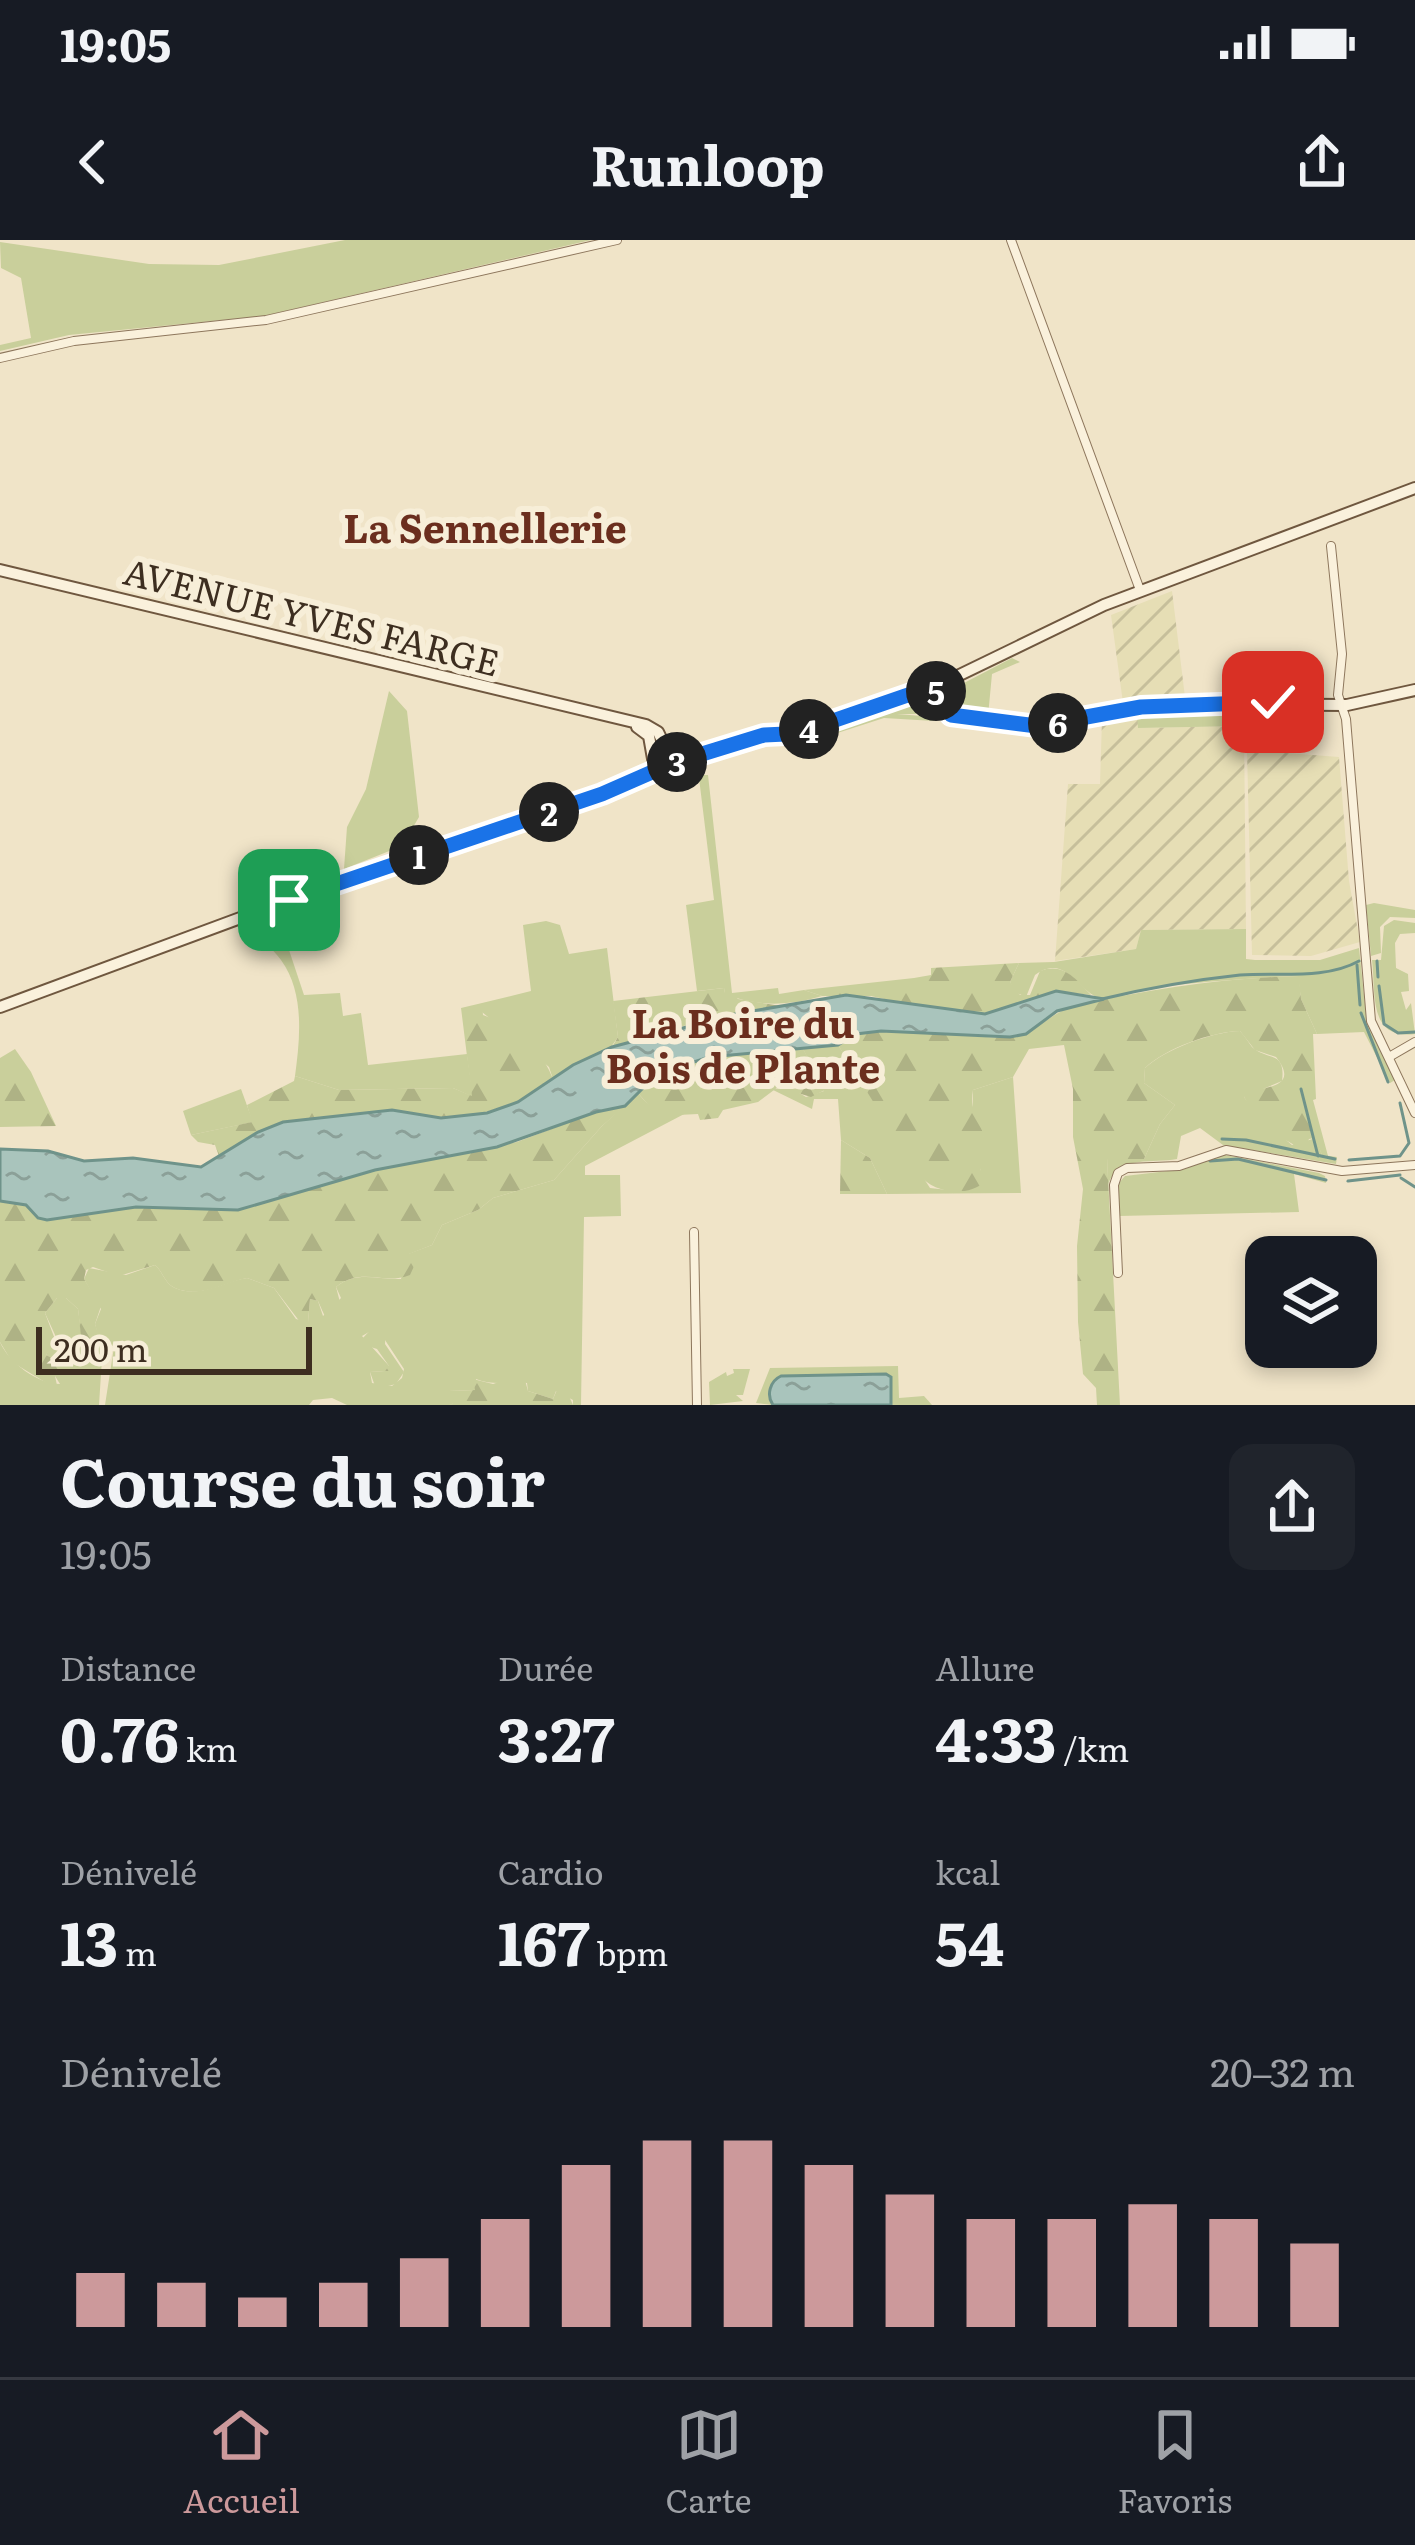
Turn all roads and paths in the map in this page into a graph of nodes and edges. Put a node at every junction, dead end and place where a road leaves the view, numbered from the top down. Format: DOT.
graph roads {
  1 [pos="617,240"];
  2 [pos="1011,240"];
  3 [pos="0,358"];
  4 [pos="1415,488"];
  5 [pos="1330,546"];
  6 [pos="0,569"];
  7 [pos="1140,590"];
  8 [pos="938,685"];
  9 [pos="1415,690"];
  10 [pos="1341,706"];
  11 [pos="611,718"];
  12 [pos="673,763"];
  13 [pos="655,770"];
  14 [pos="0,1007"];
  15 [pos="1415,1042"];
  16 [pos="1389,1057"];
  17 [pos="1415,1112"];
  18 [pos="1415,1165"];
  19 [pos="694,1232"];
  20 [pos="1118,1273"];
  21 [pos="696,1404"];
  1 -- 3 [label="street"];
  2 -- 7 [label="street"];
  4 -- 7 [label="main road"];
  5 -- 10 [label="street"];
  6 -- 11 [label="main road, AVENUE YVES FARGE"];
  7 -- 8 [label="main road"];
  8 -- 10 [label="main road"];
  8 -- 12 [label="main road"];
  9 -- 10 [label="main road"];
  10 -- 16 [label="street"];
  11 -- 12 [label="main road, AVENUE YVES FARGE"];
  11 -- 13 [label="main road, AVENUE YVES FARGE"];
  12 -- 13 [label="main road"];
  13 -- 14 [label="main road"];
  15 -- 16 [label="street"];
  16 -- 17 [label="street"];
  18 -- 20 [label="street"];
  19 -- 21 [label="street"];
}
